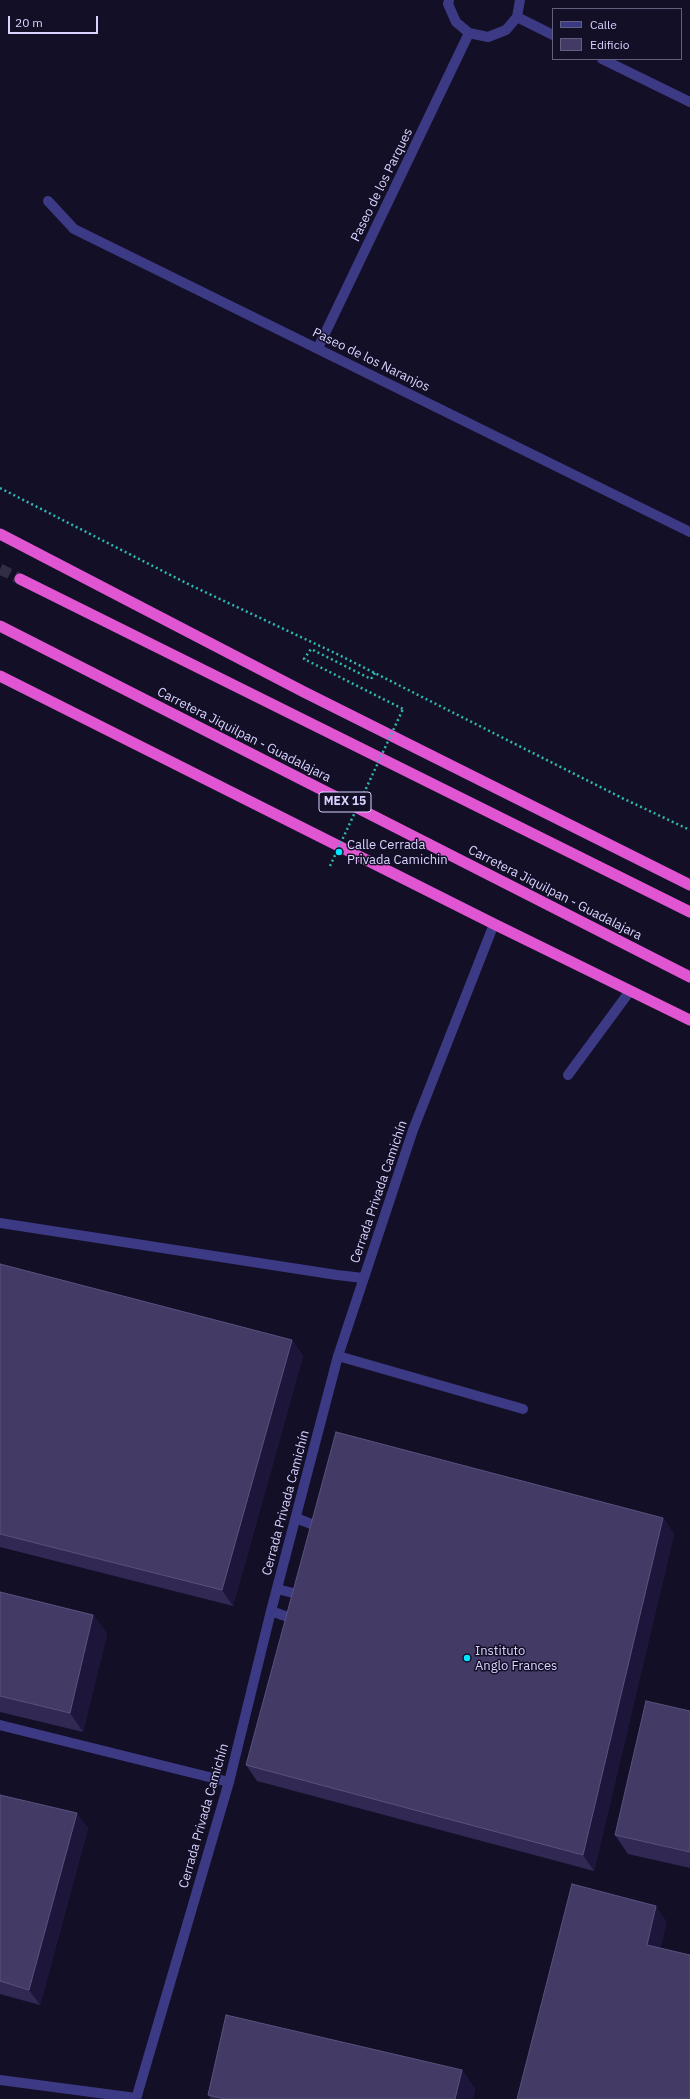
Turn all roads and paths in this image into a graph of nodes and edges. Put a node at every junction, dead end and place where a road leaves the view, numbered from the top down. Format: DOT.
graph roads {
  1 [pos="449,0"];
  2 [pos="520,0"];
  3 [pos="517,17"];
  4 [pos="469,33"];
  5 [pos="552,34"];
  6 [pos="604,60"];
  7 [pos="690,102"];
  8 [pos="48,201"];
  9 [pos="318,348"];
  10 [pos="0,488"];
  11 [pos="690,532"];
  12 [pos="0,534"];
  13 [pos="20,579"];
  14 [pos="0,626"];
  15 [pos="375,673"];
  16 [pos="0,676"];
  17 [pos="690,830"];
  18 [pos="330,866"];
  19 [pos="690,885"];
  20 [pos="690,912"];
  21 [pos="494,924"];
  22 [pos="690,978"];
  23 [pos="630,991"];
  24 [pos="690,1020"];
  25 [pos="568,1075"];
  26 [pos="0,1223"];
  27 [pos="363,1278"];
  28 [pos="338,1356"];
  29 [pos="523,1409"];
  30 [pos="296,1518"];
  31 [pos="335,1533"];
  32 [pos="277,1589"];
  33 [pos="314,1598"];
  34 [pos="271,1611"];
  35 [pos="307,1624"];
  36 [pos="0,1725"];
  37 [pos="229,1782"];
  38 [pos="0,2080"];
  39 [pos="136,2098"];
  1 -- 4 [label="street"];
  2 -- 3 [label="street"];
  3 -- 4 [label="street"];
  3 -- 5 [label="street"];
  4 -- 9 [label="street, Paseo de los Parques"];
  6 -- 7 [label="street"];
  8 -- 9 [label="street, Paseo de los Naranjos"];
  9 -- 11 [label="street, Paseo de los Naranjos"];
  10 -- 15 [label="path"];
  12 -- 19 [label="highway"];
  13 -- 20 [label="highway"];
  14 -- 22 [label="highway, Carretera Jiquilpan - Guadalajara / MEX 15"];
  15 -- 17 [label="path"];
  15 -- 18 [label="path, bridge"];
  16 -- 21 [label="highway"];
  21 -- 23 [label="highway"];
  21 -- 27 [label="street, Cerrada Privada Camichín"];
  23 -- 24 [label="highway"];
  23 -- 25 [label="street"];
  26 -- 27 [label="street"];
  27 -- 28 [label="street, Cerrada Privada Camichín"];
  28 -- 29 [label="street"];
  28 -- 30 [label="street, Cerrada Privada Camichín"];
  30 -- 31 [label="street"];
  30 -- 32 [label="street, Cerrada Privada Camichín"];
  32 -- 33 [label="street"];
  32 -- 34 [label="street, Cerrada Privada Camichín"];
  34 -- 35 [label="street"];
  34 -- 37 [label="street, Cerrada Privada Camichín"];
  36 -- 37 [label="street"];
  37 -- 39 [label="street, Cerrada Privada Camichín"];
  38 -- 39 [label="street"];
}
